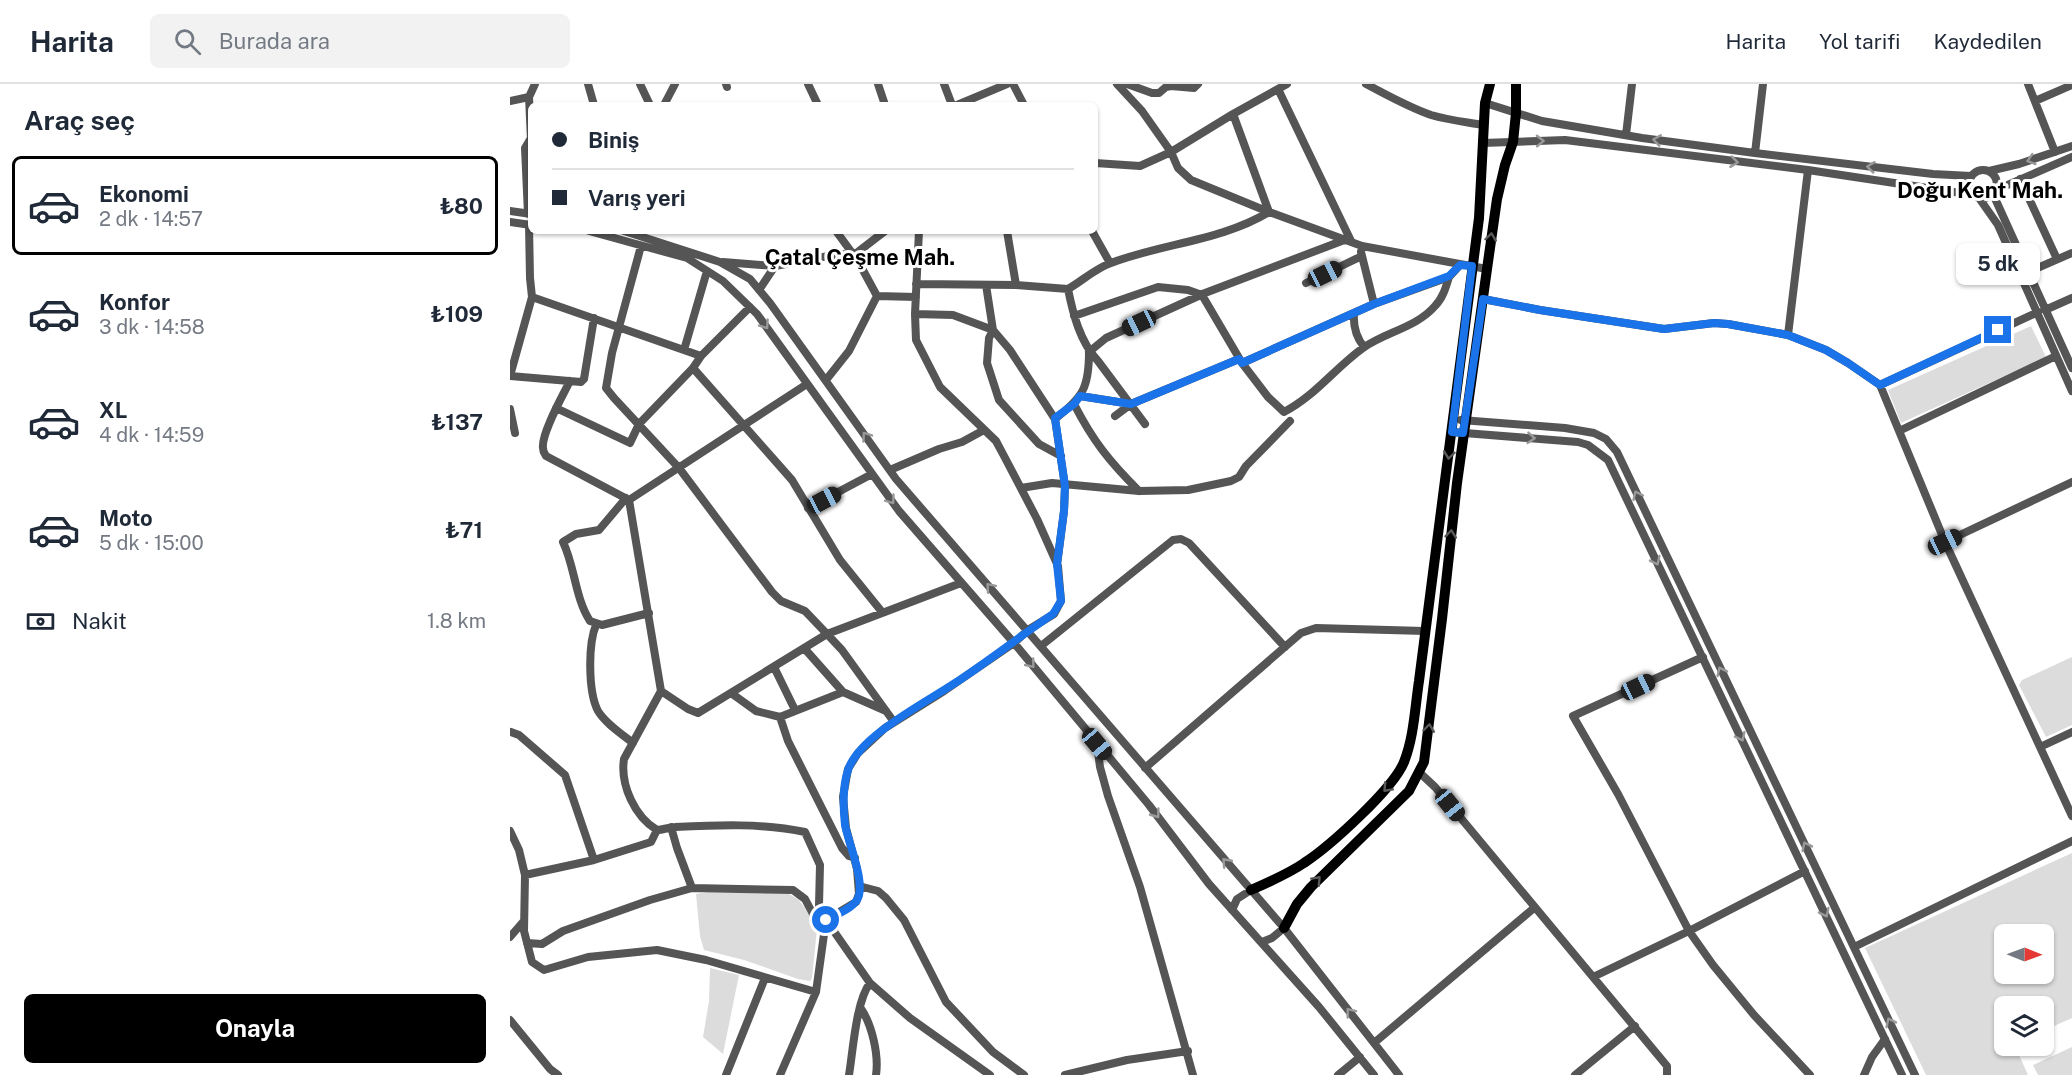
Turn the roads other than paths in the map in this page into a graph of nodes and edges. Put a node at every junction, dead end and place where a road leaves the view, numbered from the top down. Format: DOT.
graph roads {
  1 [pos="535,84"];
  2 [pos="588,84"];
  3 [pos="640,84"];
  4 [pos="675,84"];
  5 [pos="808,84"];
  6 [pos="879,84"];
  7 [pos="944,84"];
  8 [pos="1007,84"];
  9 [pos="1012,84"];
  10 [pos="1117,84"];
  11 [pos="1127,84"];
  12 [pos="1198,84"];
  13 [pos="1287,84"];
  14 [pos="1366,84"];
  15 [pos="1490,84"];
  16 [pos="1516,84"];
  17 [pos="1632,84"];
  18 [pos="1763,84"];
  19 [pos="2028,84"];
  20 [pos="2072,85"];
  21 [pos="1278,89"];
  22 [pos="529,97"];
  23 [pos="510,101"];
  24 [pos="2035,101"];
  25 [pos="529,102"];
  26 [pos="593,102"];
  27 [pos="649,102"];
  28 [pos="666,102"];
  29 [pos="817,102"];
  30 [pos="884,102"];
  31 [pos="951,102"];
  32 [pos="964,102"];
  33 [pos="1022,102"];
  34 [pos="1485,103"];
  35 [pos="1516,112"];
  36 [pos="1233,114"];
  37 [pos="1483,125"];
  38 [pos="1626,135"];
  39 [pos="1513,142"];
  40 [pos="528,143"];
  41 [pos="1482,143"];
  42 [pos="2072,146"];
  43 [pos="1171,152"];
  44 [pos="2055,152"];
  45 [pos="1755,153"];
  46 [pos="2072,157"];
  47 [pos="1098,163"];
  48 [pos="1808,170"];
  49 [pos="1989,171"];
  50 [pos="1971,176"];
  51 [pos="2020,180"];
  52 [pos="528,188"];
  53 [pos="1994,192"];
  54 [pos="1976,196"];
  55 [pos="510,211"];
  56 [pos="1269,212"];
  57 [pos="528,214"];
  58 [pos="510,222"];
  59 [pos="528,225"];
  60 [pos="530,234"];
  61 [pos="599,234"];
  62 [pos="633,234"];
  63 [pos="838,234"];
  64 [pos="881,234"];
  65 [pos="919,234"];
  66 [pos="1008,234"];
  67 [pos="1094,234"];
  68 [pos="1353,242"];
  69 [pos="641,246"];
  70 [pos="2072,253"];
  71 [pos="854,255"];
  72 [pos="1362,256"];
  73 [pos="2057,259"];
  74 [pos="720,262"];
  75 [pos="1110,263"];
  76 [pos="1460,265"];
  77 [pos="776,266"];
  78 [pos="1472,266"];
  79 [pos="1487,269"];
  80 [pos="707,271"];
  81 [pos="2028,272"];
  82 [pos="1449,276"];
  83 [pos="1306,283"];
  84 [pos="916,284"];
  85 [pos="986,285"];
  86 [pos="1016,285"];
  87 [pos="1068,289"];
  88 [pos="759,290"];
  89 [pos="1202,295"];
  90 [pos="877,296"];
  91 [pos="532,297"];
  92 [pos="916,297"];
  93 [pos="2072,298"];
  94 [pos="1483,299"];
  95 [pos="1374,304"];
  96 [pos="750,307"];
  97 [pos="2042,311"];
  98 [pos="1354,313"];
  99 [pos="915,314"];
  100 [pos="1074,316"];
  101 [pos="594,318"];
  102 [pos="619,327"];
  103 [pos="993,330"];
  104 [pos="1788,335"];
  105 [pos="1364,347"];
  106 [pos="684,350"];
  107 [pos="1089,352"];
  108 [pos="701,356"];
  109 [pos="2056,356"];
  110 [pos="1240,361"];
  111 [pos="693,368"];
  112 [pos="2072,368"];
  113 [pos="510,376"];
  114 [pos="826,380"];
  115 [pos="570,381"];
  116 [pos="807,384"];
  117 [pos="1880,385"];
  118 [pos="2072,391"];
  119 [pos="1080,396"];
  120 [pos="1074,404"];
  121 [pos="1131,404"];
  122 [pos="556,408"];
  123 [pos="510,409"];
  124 [pos="1115,416"];
  125 [pos="1055,418"];
  126 [pos="1454,419"];
  127 [pos="1290,421"];
  128 [pos="1465,421"];
  129 [pos="639,424"];
  130 [pos="1145,424"];
  131 [pos="743,425"];
  132 [pos="984,430"];
  133 [pos="1899,431"];
  134 [pos="1452,432"];
  135 [pos="515,433"];
  136 [pos="1463,433"];
  137 [pos="1061,456"];
  138 [pos="678,468"];
  139 [pos="890,471"];
  140 [pos="872,474"];
  141 [pos="2072,482"];
  142 [pos="1065,486"];
  143 [pos="1021,488"];
  144 [pos="1139,490"];
  145 [pos="628,499"];
  146 [pos="808,508"];
  147 [pos="1945,542"];
  148 [pos="1057,564"];
  149 [pos="961,583"];
  150 [pos="882,612"];
  151 [pos="649,613"];
  152 [pos="596,625"];
  153 [pos="1028,630"];
  154 [pos="1425,631"];
  155 [pos="827,634"];
  156 [pos="1014,643"];
  157 [pos="1041,646"];
  158 [pos="1285,647"];
  159 [pos="804,648"];
  160 [pos="1703,657"];
  161 [pos="774,667"];
  162 [pos="661,691"];
  163 [pos="843,692"];
  164 [pos="730,693"];
  165 [pos="795,710"];
  166 [pos="887,711"];
  167 [pos="780,717"];
  168 [pos="894,722"];
  169 [pos="510,732"];
  170 [pos="2072,732"];
  171 [pos="633,743"];
  172 [pos="1097,744"];
  173 [pos="2040,747"];
  174 [pos="1145,768"];
  175 [pos="1420,773"];
  176 [pos="2072,816"];
  177 [pos="671,827"];
  178 [pos="657,830"];
  179 [pos="510,831"];
  180 [pos="2072,841"];
  181 [pos="855,858"];
  182 [pos="594,860"];
  183 [pos="1805,871"];
  184 [pos="525,875"];
  185 [pos="859,886"];
  186 [pos="692,888"];
  187 [pos="1251,890"];
  188 [pos="1534,908"];
  189 [pos="1233,910"];
  190 [pos="826,920"];
  191 [pos="523,922"];
  192 [pos="1284,928"];
  193 [pos="1689,931"];
  194 [pos="510,937"];
  195 [pos="1262,942"];
  196 [pos="527,943"];
  197 [pos="1854,947"];
  198 [pos="1593,977"];
  199 [pos="765,978"];
  200 [pos="870,983"];
  201 [pos="816,992"];
  202 [pos="860,1007"];
  203 [pos="510,1020"];
  204 [pos="1635,1026"];
  205 [pos="1885,1039"];
  206 [pos="1374,1043"];
  207 [pos="1188,1052"];
  208 [pos="1360,1057"];
  209 [pos="558,1075"];
  210 [pos="726,1075"];
  211 [pos="780,1075"];
  212 [pos="849,1075"];
  213 [pos="876,1075"];
  214 [pos="990,1075"];
  215 [pos="1024,1075"];
  216 [pos="1065,1075"];
  217 [pos="1193,1075"];
  218 [pos="1338,1075"];
  219 [pos="1374,1075"];
  220 [pos="1399,1075"];
  221 [pos="1575,1075"];
  222 [pos="1668,1075"];
  223 [pos="1810,1075"];
  224 [pos="1864,1075"];
  225 [pos="1902,1075"];
  226 [pos="1915,1075"];
  1 -- 22 [label="street"];
  2 -- 26 [label="street"];
  3 -- 27 [label="street"];
  4 -- 28 [label="street"];
  5 -- 29 [label="street"];
  6 -- 30 [label="street"];
  7 -- 31 [label="street"];
  8 -- 32 [label="street"];
  9 -- 33 [label="street"];
  10 -- 43 [label="street"];
  11 -- 12 [label="street"];
  13 -- 21 [label="street"];
  14 -- 37 [label="street"];
  15 -- 34 [label="main road"];
  16 -- 35 [label="main road"];
  17 -- 38 [label="street"];
  18 -- 45 [label="street"];
  19 -- 24 [label="street"];
  20 -- 24 [label="street"];
  21 -- 36 [label="street"];
  21 -- 68 [label="street"];
  22 -- 23 [label="street"];
  22 -- 25 [label="street"];
  24 -- 44 [label="street"];
  34 -- 35 [label="street"];
  34 -- 37 [label="main road"];
  35 -- 38 [label="street"];
  35 -- 39 [label="main road"];
  36 -- 43 [label="street"];
  36 -- 56 [label="street"];
  37 -- 41 [label="main road"];
  45 -- 38 [label="street, one-way"];
  39 -- 41 [label="street"];
  39 -- 48 [label="street, one-way"];
  79 -- 39 [label="main road, one-way"];
  40 -- 52 [label="street"];
  41 -- 78 [label="main road"];
  42 -- 44 [label="street"];
  43 -- 47 [label="street"];
  43 -- 56 [label="street"];
  44 -- 49 [label="street, one-way"];
  50 -- 45 [label="street, one-way"];
  46 -- 51 [label="street"];
  48 -- 54 [label="street"];
  48 -- 104 [label="street"];
  49 -- 50 [label="street"];
  49 -- 53 [label="street"];
  50 -- 54 [label="street"];
  51 -- 53 [label="street"];
  51 -- 73 [label="street"];
  53 -- 54 [label="street"];
  53 -- 81 [label="street"];
  54 -- 97 [label="street"];
  55 -- 57 [label="street"];
  56 -- 68 [label="street"];
  56 -- 75 [label="street"];
  58 -- 59 [label="street"];
  60 -- 91 [label="street"];
  61 -- 69 [label="street"];
  62 -- 74 [label="street"];
  63 -- 71 [label="street"];
  64 -- 71 [label="street"];
  65 -- 84 [label="street"];
  66 -- 86 [label="street"];
  67 -- 75 [label="street"];
  68 -- 72 [label="street"];
  68 -- 76 [label="street"];
  68 -- 89 [label="street"];
  69 -- 80 [label="street"];
  69 -- 102 [label="street"];
  70 -- 73 [label="street"];
  71 -- 77 [label="street"];
  71 -- 90 [label="street"];
  72 -- 83 [label="street"];
  72 -- 95 [label="street"];
  73 -- 81 [label="street"];
  74 -- 77 [label="street"];
  74 -- 88 [label="street"];
  75 -- 87 [label="street"];
  76 -- 78 [label="street"];
  76 -- 82 [label="street"];
  77 -- 88 [label="street"];
  78 -- 79 [label="street"];
  78 -- 126 [label="main road"];
  79 -- 94 [label="main road"];
  80 -- 96 [label="street"];
  80 -- 106 [label="street"];
  81 -- 97 [label="street"];
  82 -- 95 [label="street"];
  82 -- 105 [label="street"];
  84 -- 85 [label="street"];
  84 -- 92 [label="street"];
  85 -- 86 [label="street"];
  85 -- 103 [label="street"];
  86 -- 87 [label="street"];
  87 -- 100 [label="street"];
  88 -- 114 [label="street"];
  89 -- 100 [label="street"];
  89 -- 107 [label="street"];
  89 -- 110 [label="street"];
  90 -- 92 [label="street"];
  90 -- 114 [label="street"];
  91 -- 101 [label="street"];
  91 -- 113 [label="street"];
  92 -- 99 [label="street"];
  93 -- 97 [label="street"];
  94 -- 104 [label="street"];
  94 -- 128 [label="main road"];
  95 -- 98 [label="street"];
  96 -- 108 [label="street"];
  96 -- 116 [label="street, one-way"];
  97 -- 109 [label="street"];
  97 -- 112 [label="street"];
  97 -- 117 [label="street"];
  98 -- 105 [label="street"];
  98 -- 110 [label="street"];
  99 -- 103 [label="street"];
  99 -- 132 [label="street"];
  100 -- 107 [label="street"];
  101 -- 102 [label="street"];
  101 -- 115 [label="street"];
  102 -- 106 [label="street"];
  102 -- 129 [label="street"];
  103 -- 125 [label="street"];
  103 -- 137 [label="street"];
  104 -- 117 [label="street"];
  105 -- 110 [label="street"];
  106 -- 108 [label="street"];
  107 -- 119 [label="street"];
  107 -- 121 [label="street"];
  108 -- 111 [label="street"];
  109 -- 118 [label="street"];
  109 -- 133 [label="street"];
  110 -- 121 [label="street"];
  111 -- 129 [label="street"];
  111 -- 131 [label="street"];
  113 -- 115 [label="street"];
  139 -- 114 [label="street, one-way"];
  115 -- 122 [label="street"];
  116 -- 131 [label="street"];
  116 -- 140 [label="street"];
  117 -- 133 [label="street"];
  119 -- 120 [label="street"];
  119 -- 121 [label="street"];
  120 -- 125 [label="street"];
  120 -- 144 [label="street"];
  121 -- 124 [label="street"];
  121 -- 130 [label="street"];
  122 -- 129 [label="street"];
  122 -- 145 [label="street"];
  123 -- 135 [label="street"];
  125 -- 137 [label="street"];
  126 -- 128 [label="street"];
  126 -- 134 [label="main road"];
  127 -- 144 [label="street"];
  128 -- 136 [label="main road"];
  197 -- 128 [label="street, one-way"];
  129 -- 138 [label="street"];
  131 -- 138 [label="street"];
  131 -- 146 [label="street"];
  132 -- 139 [label="street"];
  132 -- 143 [label="street"];
  133 -- 147 [label="street"];
  134 -- 136 [label="street"];
  134 -- 154 [label="main road, one-way"];
  136 -- 160 [label="street, one-way"];
  175 -- 136 [label="main road, one-way"];
  137 -- 142 [label="street"];
  138 -- 145 [label="street"];
  138 -- 155 [label="street"];
  153 -- 139 [label="street, one-way"];
  140 -- 146 [label="street"];
  140 -- 149 [label="street, one-way"];
  141 -- 147 [label="street"];
  142 -- 143 [label="street"];
  142 -- 144 [label="street"];
  142 -- 148 [label="street"];
  143 -- 148 [label="street"];
  145 -- 151 [label="street"];
  145 -- 152 [label="street"];
  146 -- 150 [label="street"];
  147 -- 173 [label="street"];
  148 -- 153 [label="street"];
  149 -- 150 [label="street"];
  149 -- 156 [label="street"];
  150 -- 155 [label="street"];
  151 -- 152 [label="street"];
  151 -- 162 [label="street"];
  152 -- 171 [label="street"];
  153 -- 156 [label="street"];
  153 -- 157 [label="street"];
  154 -- 158 [label="street"];
  154 -- 187 [label="main road, one-way"];
  155 -- 159 [label="street"];
  155 -- 166 [label="street"];
  156 -- 168 [label="street"];
  156 -- 172 [label="street, one-way"];
  157 -- 158 [label="street"];
  157 -- 174 [label="street"];
  158 -- 174 [label="street"];
  159 -- 161 [label="street"];
  159 -- 163 [label="street"];
  160 -- 183 [label="street, one-way"];
  160 -- 193 [label="street"];
  161 -- 164 [label="street"];
  161 -- 165 [label="street"];
  162 -- 164 [label="street"];
  162 -- 171 [label="street"];
  163 -- 165 [label="street"];
  163 -- 166 [label="street"];
  164 -- 167 [label="street"];
  165 -- 167 [label="street"];
  166 -- 168 [label="street"];
  167 -- 181 [label="street"];
  168 -- 181 [label="street"];
  169 -- 182 [label="street"];
  170 -- 173 [label="street"];
  171 -- 178 [label="street"];
  172 -- 189 [label="street, one-way"];
  172 -- 207 [label="street"];
  173 -- 176 [label="street"];
  187 -- 174 [label="street, one-way"];
  175 -- 188 [label="street"];
  192 -- 175 [label="main road, one-way"];
  177 -- 178 [label="street"];
  177 -- 186 [label="street"];
  177 -- 190 [label="street"];
  178 -- 182 [label="street"];
  179 -- 184 [label="street"];
  180 -- 197 [label="street"];
  181 -- 185 [label="street"];
  182 -- 184 [label="street"];
  183 -- 193 [label="street"];
  183 -- 205 [label="street, one-way"];
  184 -- 191 [label="street"];
  185 -- 190 [label="street"];
  185 -- 215 [label="street"];
  186 -- 190 [label="street"];
  186 -- 196 [label="street"];
  187 -- 189 [label="street"];
  187 -- 192 [label="street"];
  188 -- 198 [label="street"];
  188 -- 206 [label="street"];
  189 -- 195 [label="street"];
  190 -- 200 [label="street"];
  190 -- 201 [label="street"];
  191 -- 194 [label="street"];
  191 -- 196 [label="street"];
  192 -- 195 [label="street"];
  206 -- 192 [label="street, one-way"];
  193 -- 198 [label="street"];
  193 -- 223 [label="street"];
  195 -- 208 [label="street"];
  196 -- 199 [label="street"];
  226 -- 197 [label="street, one-way"];
  198 -- 204 [label="street"];
  199 -- 201 [label="street"];
  199 -- 210 [label="street"];
  200 -- 202 [label="street"];
  200 -- 214 [label="street"];
  201 -- 211 [label="street"];
  202 -- 212 [label="street"];
  202 -- 213 [label="street"];
  203 -- 209 [label="street"];
  204 -- 221 [label="street"];
  204 -- 222 [label="street"];
  205 -- 224 [label="street"];
  205 -- 225 [label="street"];
  206 -- 220 [label="street"];
  207 -- 216 [label="street"];
  207 -- 217 [label="street"];
  208 -- 218 [label="street"];
  208 -- 219 [label="street"];
}
